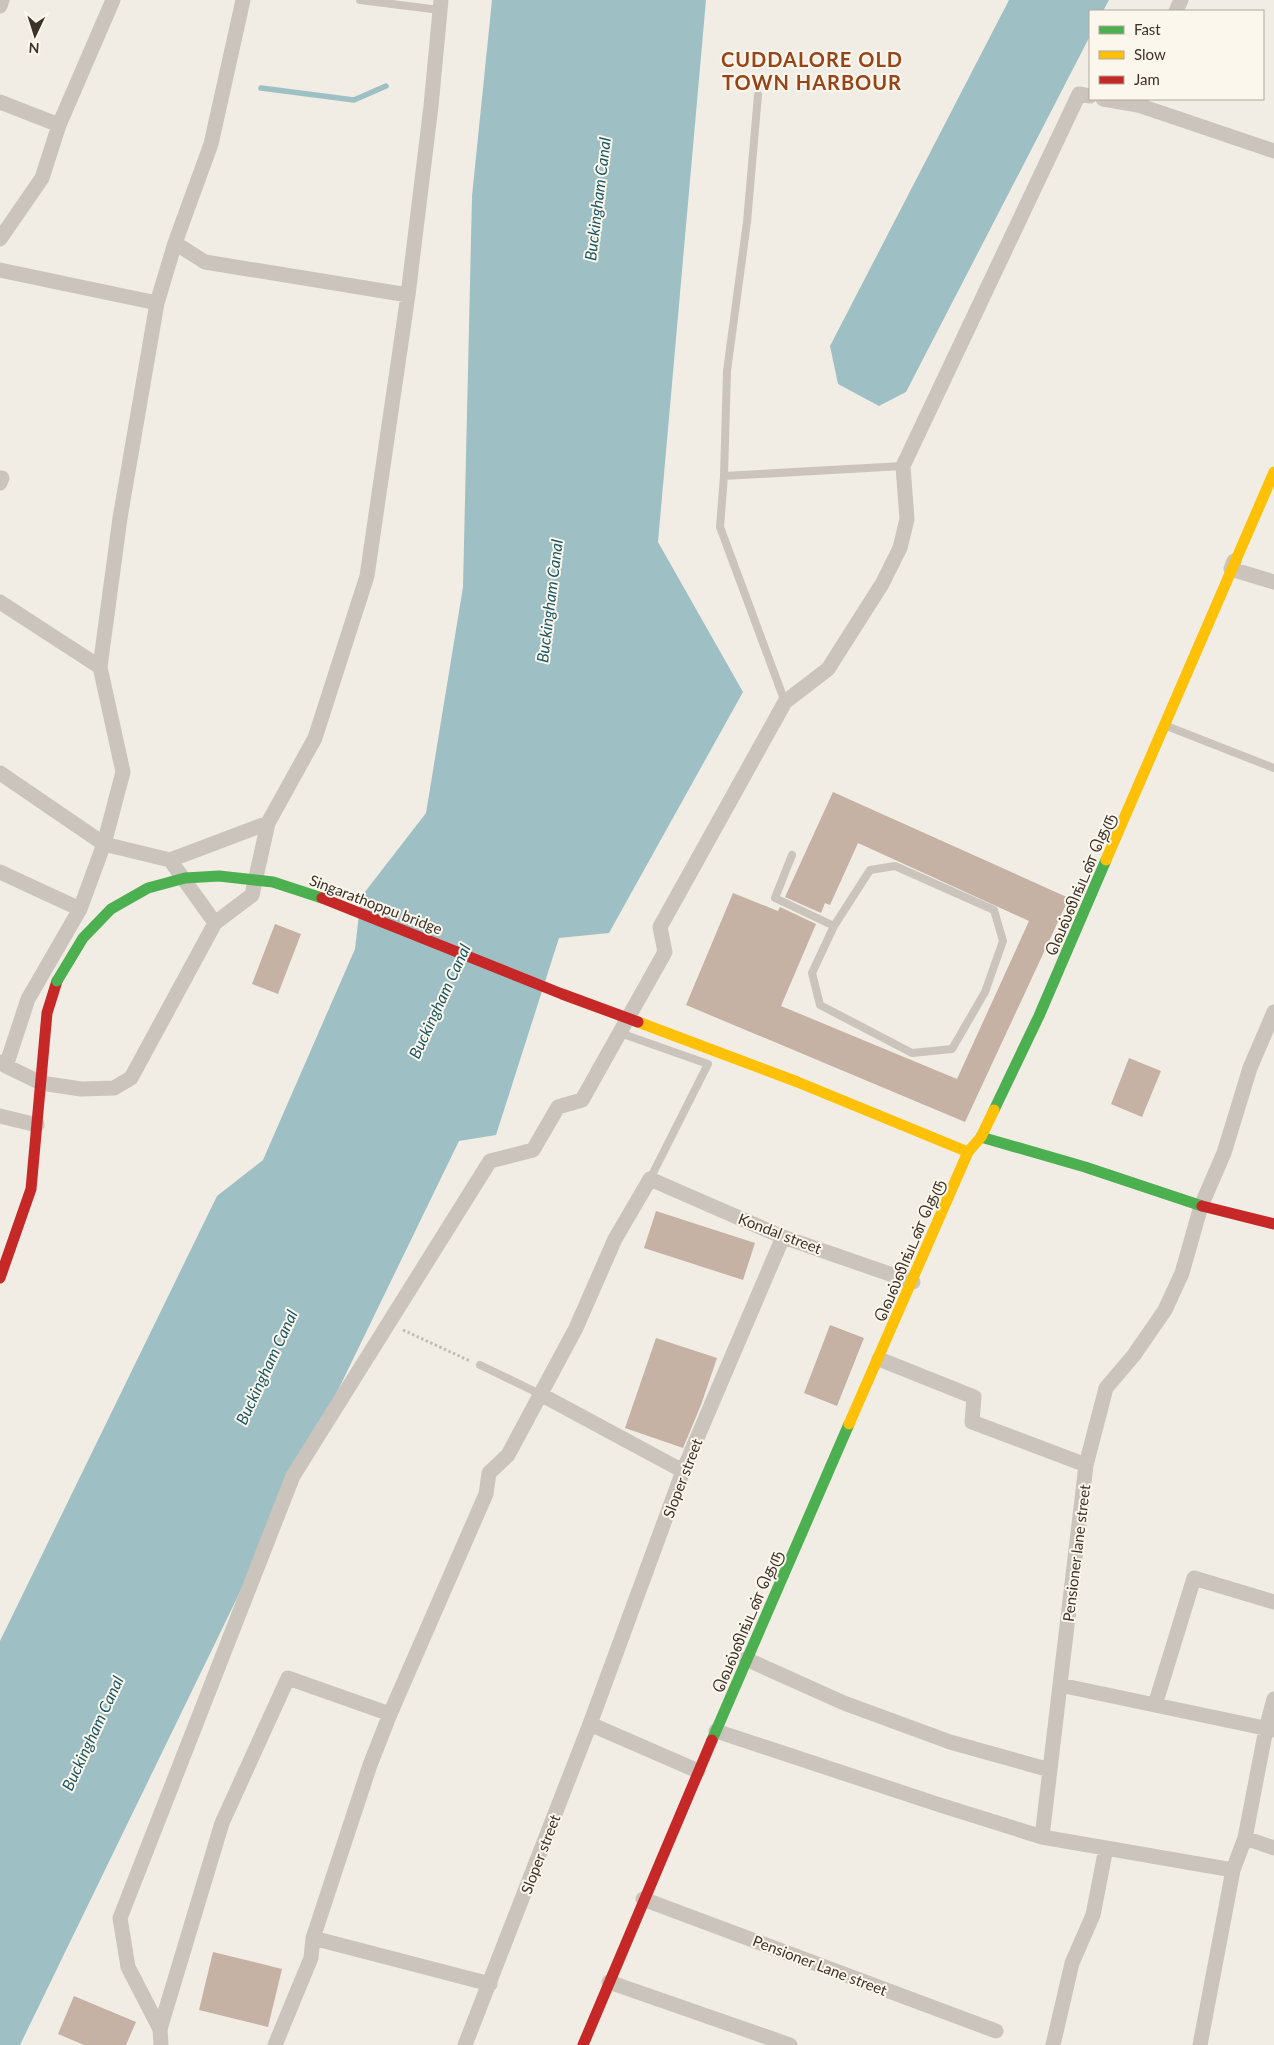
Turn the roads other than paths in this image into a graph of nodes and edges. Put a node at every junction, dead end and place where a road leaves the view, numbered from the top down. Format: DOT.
graph roads {
  1 [pos="2,0"];
  2 [pos="113,0"];
  3 [pos="243,0"];
  4 [pos="360,0"];
  5 [pos="440,5"];
  6 [pos="0,6"];
  7 [pos="758,95"];
  8 [pos="1089,96"];
  9 [pos="1115,100"];
  10 [pos="0,102"];
  11 [pos="1139,102"];
  12 [pos="59,125"];
  13 [pos="1274,151"];
  14 [pos="0,239"];
  15 [pos="174,243"];
  16 [pos="0,270"];
  17 [pos="408,295"];
  18 [pos="157,303"];
  19 [pos="902,466"];
  20 [pos="1274,473"];
  21 [pos="724,476"];
  22 [pos="0,478"];
  23 [pos="0,483"];
  24 [pos="1231,569"];
  25 [pos="1274,582"];
  26 [pos="0,602"];
  27 [pos="100,667"];
  28 [pos="785,702"];
  29 [pos="1164,725"];
  30 [pos="1274,768"];
  31 [pos="0,773"];
  32 [pos="268,823"];
  33 [pos="104,844"];
  34 [pos="792,855"];
  35 [pos="170,860"];
  36 [pos="0,872"];
  37 [pos="80,909"];
  38 [pos="215,923"];
  39 [pos="834,926"];
  40 [pos="1274,1012"];
  41 [pos="620,1033"];
  42 [pos="3,1064"];
  43 [pos="41,1083"];
  44 [pos="0,1116"];
  45 [pos="37,1125"];
  46 [pos="981,1137"];
  47 [pos="968,1152"];
  48 [pos="650,1179"];
  49 [pos="1201,1206"];
  50 [pos="1274,1224"];
  51 [pos="784,1236"];
  52 [pos="0,1278"];
  53 [pos="913,1282"];
  54 [pos="878,1359"];
  55 [pos="480,1365"];
  56 [pos="540,1394"];
  57 [pos="1086,1465"];
  58 [pos="683,1472"];
  59 [pos="1274,1602"];
  60 [pos="746,1659"];
  61 [pos="1060,1685"];
  62 [pos="1274,1699"];
  63 [pos="1155,1705"];
  64 [pos="390,1714"];
  65 [pos="590,1724"];
  66 [pos="1270,1730"];
  67 [pos="716,1731"];
  68 [pos="1050,1770"];
  69 [pos="698,1771"];
  70 [pos="1042,1837"];
  71 [pos="1245,1838"];
  72 [pos="1106,1848"];
  73 [pos="1274,1848"];
  74 [pos="1233,1870"];
  75 [pos="644,1900"];
  76 [pos="313,1938"];
  77 [pos="609,1982"];
  78 [pos="490,1984"];
  79 [pos="160,2029"];
  80 [pos="996,2031"];
  81 [pos="161,2045"];
  82 [pos="275,2045"];
  83 [pos="465,2045"];
  84 [pos="583,2045"];
  85 [pos="790,2045"];
  86 [pos="1053,2045"];
  87 [pos="1200,2045"];
  1 -- 6 [label="street"];
  2 -- 12 [label="street"];
  3 -- 15 [label="street"];
  4 -- 5 [label="lane"];
  5 -- 17 [label="street"];
  7 -- 21 [label="lane"];
  8 -- 19 [label="street"];
  9 -- 11 [label="street"];
  10 -- 12 [label="street"];
  11 -- 13 [label="street"];
  12 -- 14 [label="street"];
  15 -- 17 [label="street"];
  15 -- 18 [label="street"];
  16 -- 18 [label="street"];
  17 -- 32 [label="street"];
  18 -- 27 [label="street"];
  19 -- 21 [label="lane"];
  19 -- 28 [label="street"];
  20 -- 24 [label="street"];
  21 -- 28 [label="lane"];
  22 -- 23 [label="street"];
  24 -- 25 [label="street"];
  24 -- 29 [label="main road, வெல்லிங்டன் தெரு"];
  26 -- 27 [label="street"];
  27 -- 33 [label="street"];
  28 -- 41 [label="street"];
  29 -- 30 [label="lane"];
  29 -- 46 [label="main road, வெல்லிங்டன் தெரு"];
  31 -- 33 [label="street"];
  32 -- 35 [label="street"];
  32 -- 38 [label="street"];
  33 -- 35 [label="street"];
  33 -- 37 [label="street"];
  34 -- 39 [label="lane"];
  35 -- 38 [label="street"];
  36 -- 37 [label="street"];
  37 -- 42 [label="street"];
  38 -- 43 [label="street"];
  39 -- 39 [label="lane"];
  40 -- 49 [label="street"];
  41 -- 48 [label="lane"];
  41 -- 79 [label="street"];
  42 -- 43 [label="street"];
  43 -- 45 [label="main road, Singarathoppu bridge"];
  43 -- 47 [label="main road, Singarathoppu bridge, bridge"];
  44 -- 45 [label="street"];
  45 -- 52 [label="main road, Singarathoppu bridge"];
  46 -- 47 [label="main road, வெல்லிங்டன் தெரு"];
  46 -- 49 [label="main road"];
  47 -- 53 [label="main road, வெல்லிங்டன் தெரு"];
  48 -- 51 [label="street, Kondal street"];
  48 -- 56 [label="street"];
  49 -- 50 [label="main road"];
  49 -- 57 [label="street"];
  51 -- 53 [label="street, Kondal street"];
  51 -- 58 [label="street, Sloper street"];
  53 -- 54 [label="main road, வெல்லிங்டன் தெரு"];
  54 -- 57 [label="street, Pensioner lane street"];
  54 -- 60 [label="main road, வெல்லிங்டன் தெரு"];
  55 -- 56 [label="lane"];
  56 -- 58 [label="street"];
  56 -- 64 [label="street"];
  57 -- 61 [label="street, Pensioner lane street"];
  58 -- 65 [label="street, Sloper street"];
  59 -- 63 [label="street"];
  60 -- 67 [label="main road, வெல்லிங்டன் தெரு"];
  60 -- 68 [label="street"];
  61 -- 63 [label="street"];
  61 -- 68 [label="street, Pensioner lane street"];
  62 -- 66 [label="street"];
  63 -- 66 [label="street"];
  64 -- 76 [label="street"];
  64 -- 79 [label="street"];
  65 -- 69 [label="street"];
  65 -- 78 [label="street, Sloper street"];
  66 -- 71 [label="street"];
  67 -- 69 [label="main road, வெல்லிங்டன் தெரு"];
  67 -- 70 [label="street"];
  68 -- 70 [label="street, Pensioner lane street"];
  69 -- 75 [label="main road, வெல்லிங்டன் தெரு"];
  70 -- 72 [label="street"];
  71 -- 73 [label="street"];
  71 -- 74 [label="street"];
  72 -- 74 [label="street"];
  72 -- 86 [label="street"];
  74 -- 87 [label="street"];
  75 -- 77 [label="main road, வெல்லிங்டன் தெரு"];
  75 -- 80 [label="street, Pensioner Lane street"];
  76 -- 78 [label="street"];
  76 -- 82 [label="street"];
  77 -- 84 [label="main road, வெல்லிங்டன் தெரு"];
  77 -- 85 [label="street"];
  78 -- 83 [label="street, Sloper street"];
  79 -- 81 [label="street"];
}
